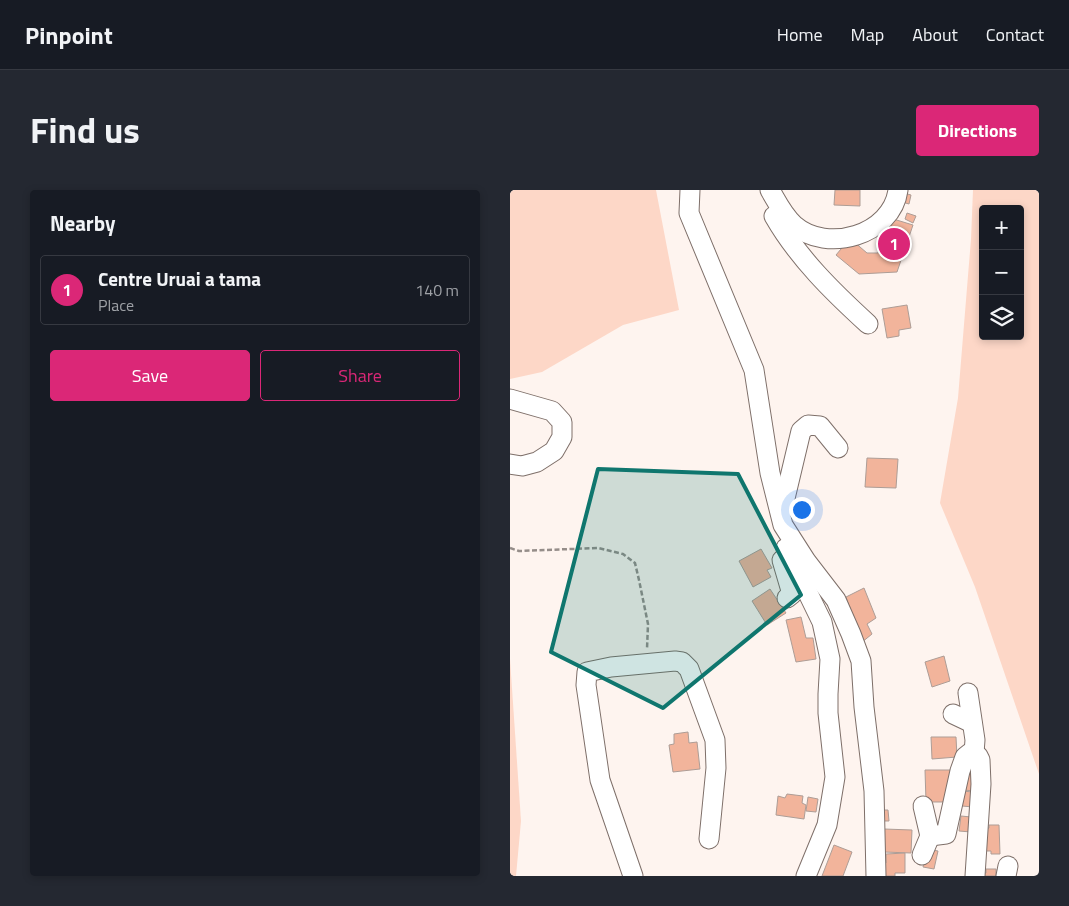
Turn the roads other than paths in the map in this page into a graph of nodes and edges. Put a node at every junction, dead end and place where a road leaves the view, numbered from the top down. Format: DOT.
graph roads {
  1 [pos="690,190"];
  2 [pos="764,190"];
  3 [pos="770,190"];
  4 [pos="898,190"];
  5 [pos="868,324"];
  6 [pos="510,399"];
  7 [pos="838,448"];
  8 [pos="510,464"];
  9 [pos="781,515"];
  10 [pos="785,536"];
  11 [pos="787,598"];
  12 [pos="968,693"];
  13 [pos="953,714"];
  14 [pos="972,723"];
  15 [pos="974,753"];
  16 [pos="833,758"];
  17 [pos="822,780"];
  18 [pos="923,806"];
  19 [pos="930,836"];
  20 [pos="710,839"];
  21 [pos="922,855"];
  22 [pos="633,876"];
  23 [pos="806,876"];
  24 [pos="876,876"];
  25 [pos="975,876"];
  1 -- 9 [label="street"];
  2 -- 5 [label="street"];
  3 -- 4 [label="street"];
  6 -- 8 [label="street"];
  7 -- 9 [label="street"];
  9 -- 10 [label="street"];
  10 -- 11 [label="street"];
  10 -- 16 [label="street"];
  10 -- 24 [label="street"];
  12 -- 14 [label="street"];
  13 -- 14 [label="street"];
  14 -- 15 [label="street"];
  15 -- 19 [label="street"];
  15 -- 25 [label="street"];
  16 -- 17 [label="street"];
  16 -- 23 [label="street"];
  18 -- 19 [label="street"];
  19 -- 21 [label="street"];
  20 -- 22 [label="street"];
}
